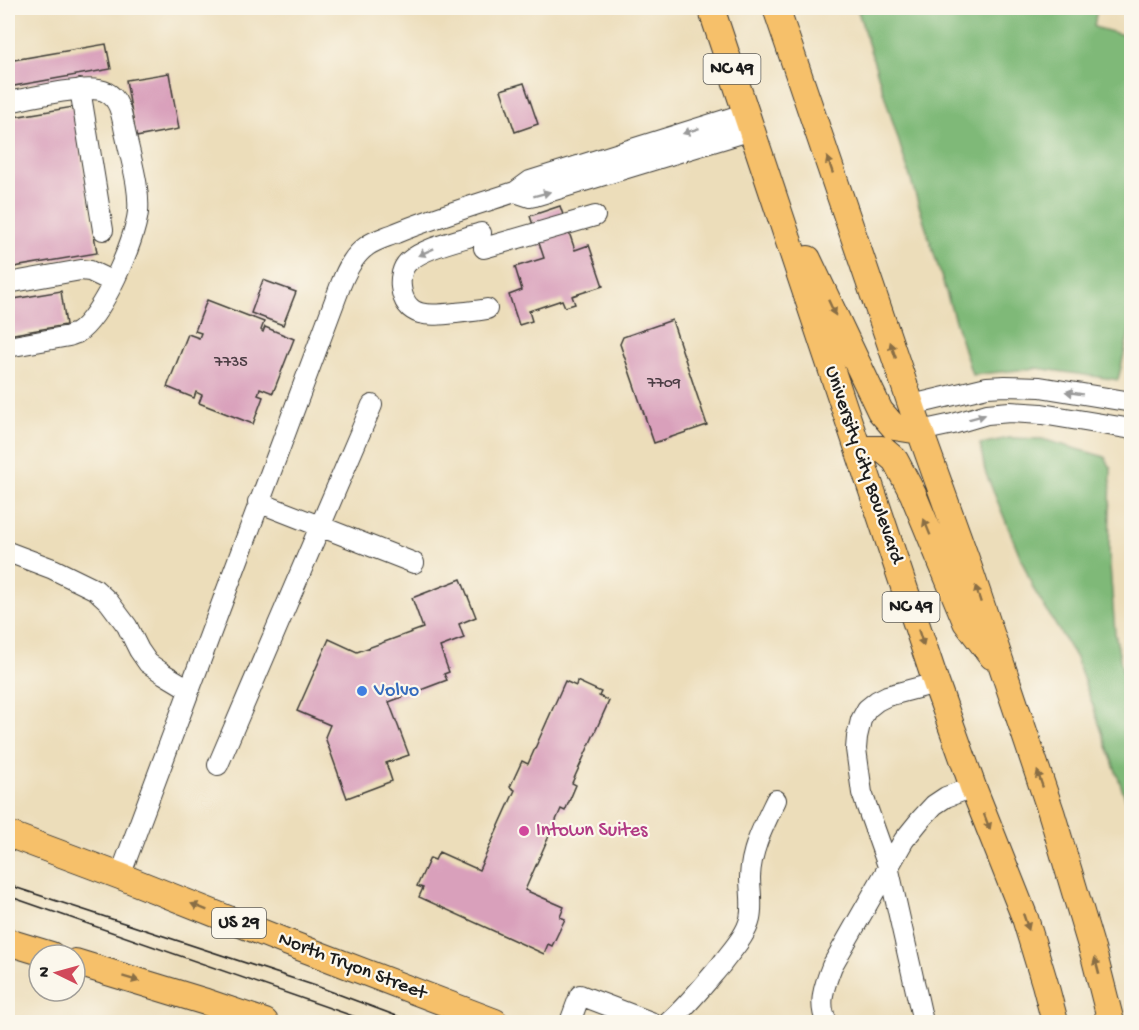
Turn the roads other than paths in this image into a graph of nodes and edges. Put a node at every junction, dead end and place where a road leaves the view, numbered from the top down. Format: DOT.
graph roads {
  1 [pos="711,8"];
  2 [pos="776,8"];
  3 [pos="80,90"];
  4 [pos="8,102"];
  5 [pos="749,122"];
  6 [pos="774,201"];
  7 [pos="595,216"];
  8 [pos="103,230"];
  9 [pos="113,282"];
  10 [pos="8,283"];
  11 [pos="487,309"];
  12 [pos="8,347"];
  13 [pos="1131,402"];
  14 [pos="372,405"];
  15 [pos="912,405"];
  16 [pos="1131,429"];
  17 [pos="920,430"];
  18 [pos="858,449"];
  19 [pos="258,502"];
  20 [pos="321,527"];
  21 [pos="8,552"];
  22 [pos="414,563"];
  23 [pos="1003,670"];
  24 [pos="936,683"];
  25 [pos="189,688"];
  26 [pos="218,765"];
  27 [pos="973,787"];
  28 [pos="776,800"];
  29 [pos="8,834"];
  30 [pos="888,866"];
  31 [pos="120,876"];
  32 [pos="8,942"];
  33 [pos="27,948"];
  34 [pos="87,966"];
  35 [pos="266,1023"];
  36 [pos="495,1023"];
  37 [pos="570,1023"];
  38 [pos="651,1023"];
  39 [pos="669,1023"];
  40 [pos="827,1023"];
  41 [pos="923,1023"];
  42 [pos="1055,1023"];
  43 [pos="1111,1023"];
  1 -- 5 [label="main road, University City Boulevard / NC 49"];
  15 -- 2 [label="main road, one-way"];
  3 -- 4 [label="street"];
  3 -- 8 [label="street"];
  3 -- 9 [label="street"];
  5 -- 6 [label="main road, University City Boulevard / NC 49"];
  5 -- 19 [label="street"];
  6 -- 17 [label="main road, one-way"];
  6 -- 18 [label="main road, University City Boulevard / NC 49"];
  7 -- 11 [label="street, one-way"];
  9 -- 10 [label="street"];
  9 -- 12 [label="street"];
  13 -- 15 [label="street, one-way"];
  14 -- 20 [label="street"];
  15 -- 17 [label="main road"];
  17 -- 16 [label="street, one-way"];
  23 -- 17 [label="main road, one-way"];
  23 -- 18 [label="main road, one-way"];
  18 -- 24 [label="main road, University City Boulevard / NC 49, one-way"];
  19 -- 20 [label="street"];
  19 -- 25 [label="street"];
  20 -- 22 [label="street"];
  20 -- 26 [label="street"];
  21 -- 25 [label="street"];
  43 -- 23 [label="main road, one-way"];
  24 -- 27 [label="main road, University City Boulevard / NC 49"];
  24 -- 30 [label="street"];
  25 -- 31 [label="street"];
  27 -- 30 [label="street"];
  27 -- 42 [label="main road, University City Boulevard / NC 49, one-way"];
  28 -- 39 [label="street"];
  29 -- 31 [label="main road, North Tryon Street / US 29"];
  30 -- 40 [label="street"];
  30 -- 41 [label="street"];
  36 -- 31 [label="main road, North Tryon Street / US 29, one-way"];
  32 -- 33 [label="main road"];
  34 -- 35 [label="main road, one-way"];
  37 -- 38 [label="street"];
}
